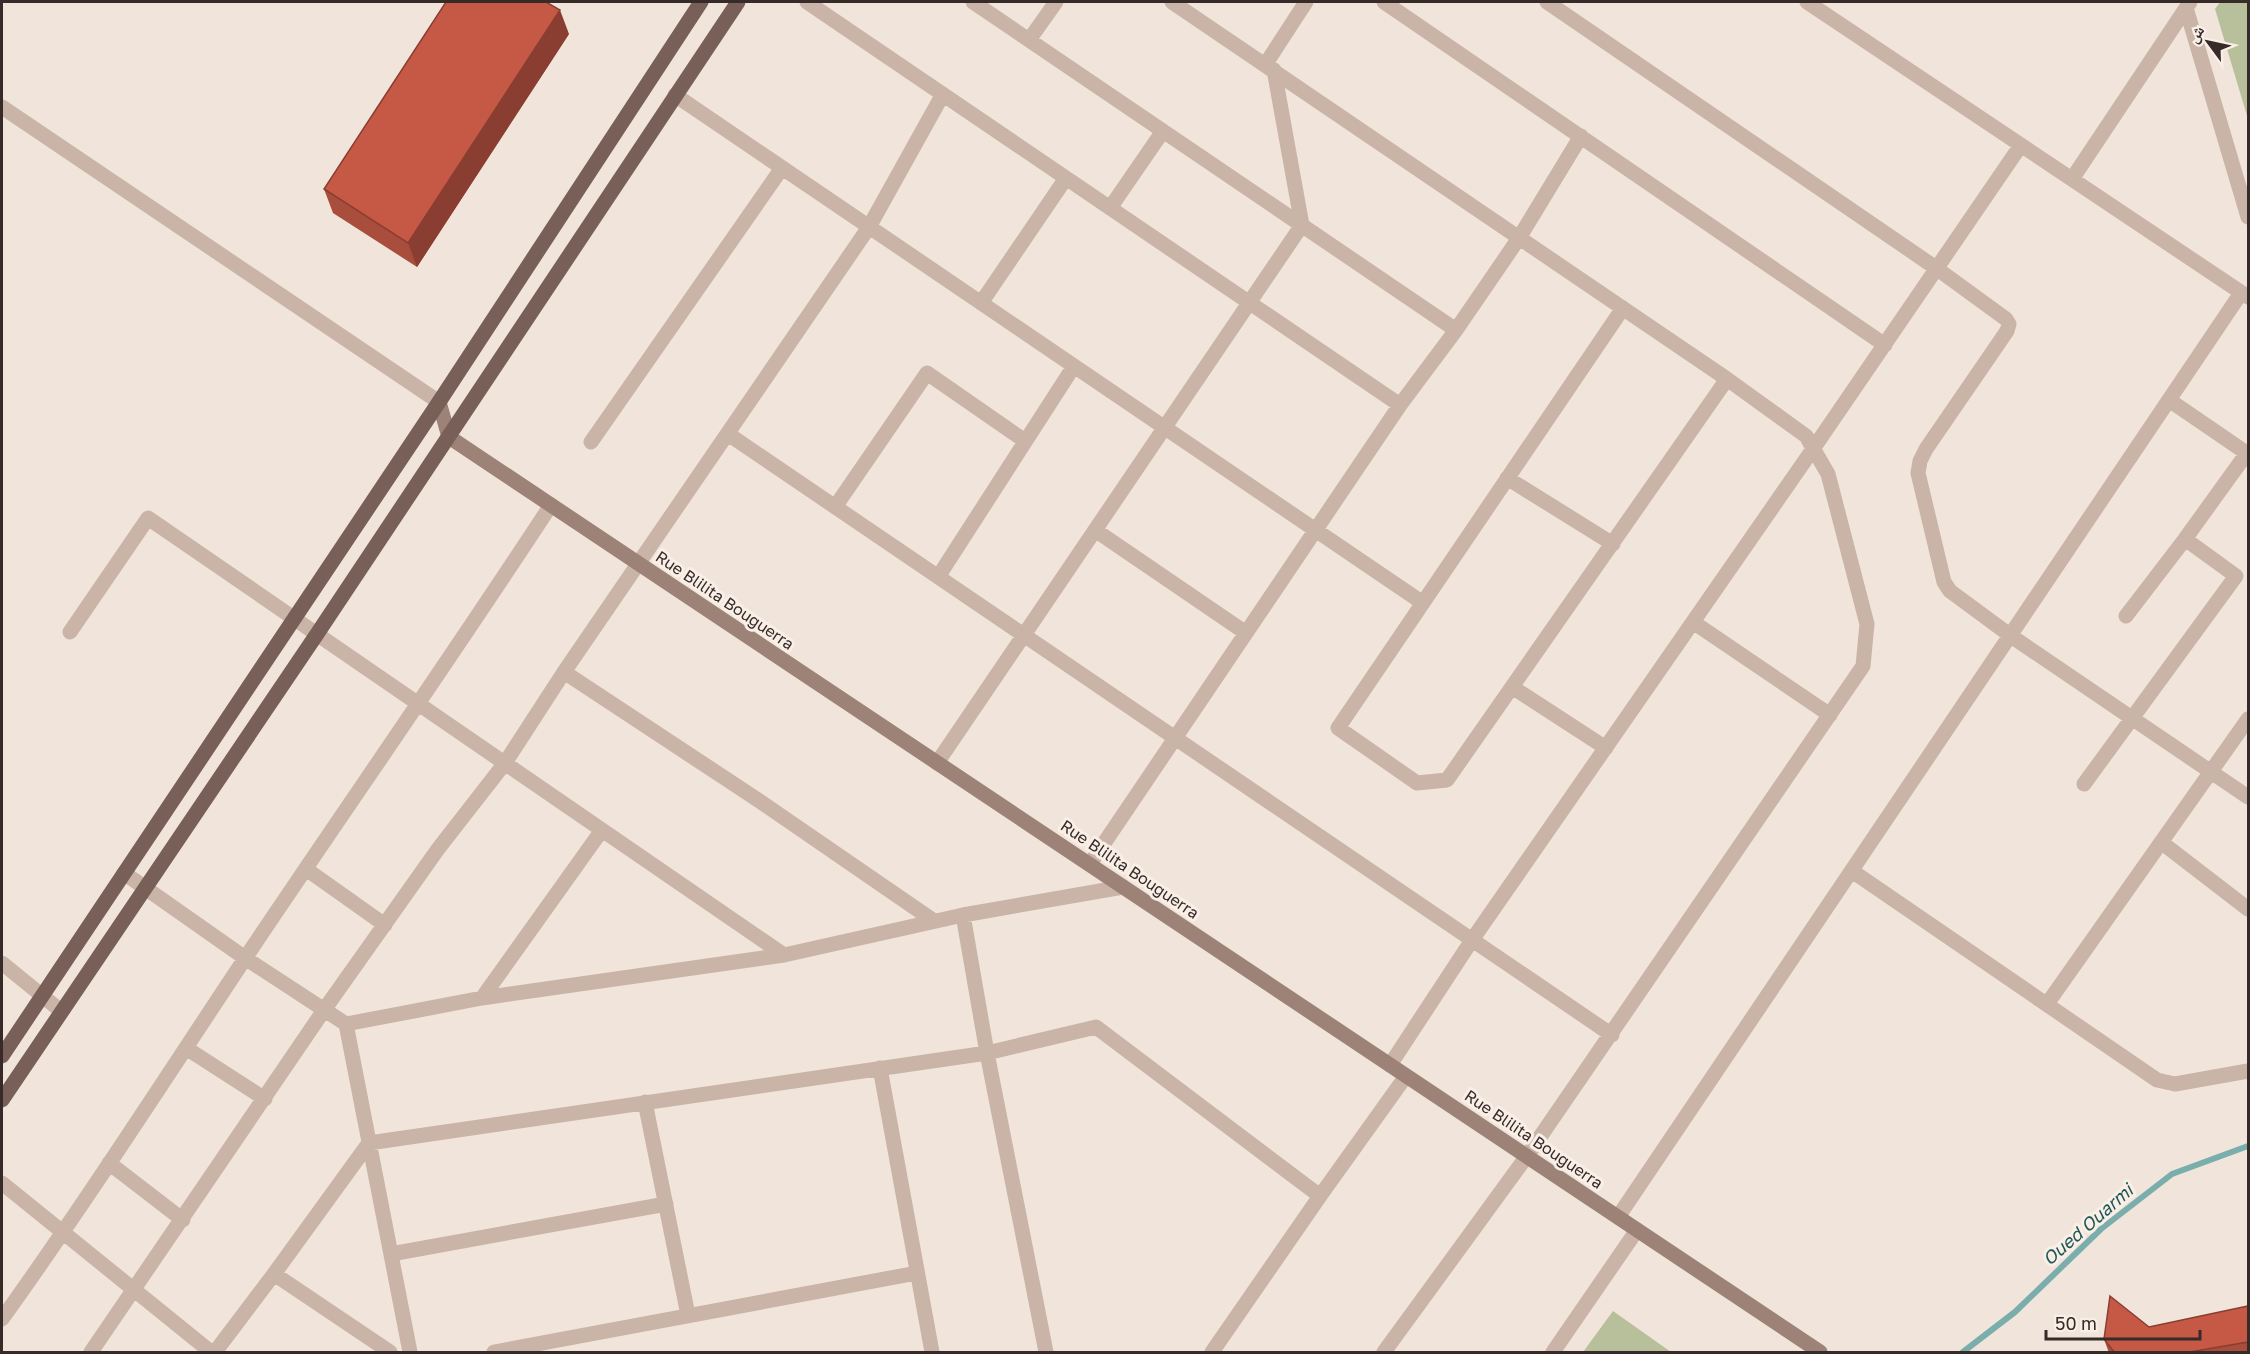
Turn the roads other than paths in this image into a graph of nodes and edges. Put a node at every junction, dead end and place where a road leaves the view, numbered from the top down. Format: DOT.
graph roads {
  1 [pos="701,2"];
  2 [pos="738,2"];
  3 [pos="807,2"];
  4 [pos="973,2"];
  5 [pos="1056,2"];
  6 [pos="1172,2"];
  7 [pos="1306,2"];
  8 [pos="1384,2"];
  9 [pos="1547,2"];
  10 [pos="1807,2"];
  11 [pos="2188,5"];
  12 [pos="1029,40"];
  13 [pos="1270,68"];
  14 [pos="943,94"];
  15 [pos="675,95"];
  16 [pos="2,107"];
  17 [pos="1163,131"];
  18 [pos="1581,136"];
  19 [pos="2021,145"];
  20 [pos="782,168"];
  21 [pos="1066,178"];
  22 [pos="2072,179"];
  23 [pos="1110,208"];
  24 [pos="2248,217"];
  25 [pos="1302,225"];
  26 [pos="869,227"];
  27 [pos="1519,238"];
  28 [pos="1936,268"];
  29 [pos="2245,295"];
  30 [pos="1249,302"];
  31 [pos="981,303"];
  32 [pos="1623,308"];
  33 [pos="1456,330"];
  34 [pos="1885,345"];
  35 [pos="1074,366"];
  36 [pos="1727,379"];
  37 [pos="2169,400"];
  38 [pos="439,402"];
  39 [pos="1400,405"];
  40 [pos="1164,427"];
  41 [pos="728,434"];
  42 [pos="449,437"];
  43 [pos="1025,441"];
  44 [pos="591,442"];
  45 [pos="1814,449"];
  46 [pos="2248,454"];
  47 [pos="1507,478"];
  48 [pos="551,505"];
  49 [pos="835,507"];
  50 [pos="1095,530"];
  51 [pos="1315,530"];
  52 [pos="2185,539"];
  53 [pos="1613,544"];
  54 [pos="638,563"];
  55 [pos="938,577"];
  56 [pos="1423,603"];
  57 [pos="2126,616"];
  58 [pos="295,619"];
  59 [pos="1693,622"];
  60 [pos="70,632"];
  61 [pos="1246,633"];
  62 [pos="317,634"];
  63 [pos="1023,635"];
  64 [pos="2011,636"];
  65 [pos="564,672"];
  66 [pos="1512,687"];
  67 [pos="419,704"];
  68 [pos="1830,715"];
  69 [pos="2132,719"];
  70 [pos="2248,719"];
  71 [pos="1174,738"];
  72 [pos="1606,748"];
  73 [pos="505,763"];
  74 [pos="937,763"];
  75 [pos="2212,772"];
  76 [pos="2084,784"];
  77 [pos="2248,797"];
  78 [pos="602,830"];
  79 [pos="2161,842"];
  80 [pos="1090,864"];
  81 [pos="306,869"];
  82 [pos="1852,871"];
  83 [pos="124,873"];
  84 [pos="144,887"];
  85 [pos="1123,887"];
  86 [pos="2248,909"];
  87 [pos="963,915"];
  88 [pos="934,921"];
  89 [pos="385,925"];
  90 [pos="1472,940"];
  91 [pos="784,955"];
  92 [pos="246,958"];
  93 [pos="2,963"];
  94 [pos="42,996"];
  95 [pos="482,998"];
  96 [pos="2047,1004"];
  97 [pos="324,1010"];
  98 [pos="61,1011"];
  99 [pos="346,1024"];
  100 [pos="1612,1035"];
  101 [pos="186,1048"];
  102 [pos="987,1053"];
  103 [pos="2,1056"];
  104 [pos="1390,1065"];
  105 [pos="880,1068"];
  106 [pos="2248,1071"];
  107 [pos="1406,1076"];
  108 [pos="265,1099"];
  109 [pos="2,1100"];
  110 [pos="645,1102"];
  111 [pos="369,1143"];
  112 [pos="1527,1156"];
  113 [pos="109,1163"];
  114 [pos="2,1183"];
  115 [pos="1320,1197"];
  116 [pos="666,1204"];
  117 [pos="1618,1217"];
  118 [pos="183,1220"];
  119 [pos="1637,1230"];
  120 [pos="64,1233"];
  121 [pos="391,1254"];
  122 [pos="917,1273"];
  123 [pos="274,1274"];
  124 [pos="134,1290"];
  125 [pos="687,1316"];
  126 [pos="2,1319"];
  127 [pos="91,1353"];
  128 [pos="213,1353"];
  129 [pos="390,1353"];
  130 [pos="410,1353"];
  131 [pos="494,1353"];
  132 [pos="932,1353"];
  133 [pos="1046,1353"];
  134 [pos="1212,1353"];
  135 [pos="1384,1353"];
  136 [pos="1553,1353"];
  137 [pos="1820,1353"];
  1 -- 38 [label="main road"];
  2 -- 15 [label="main road"];
  3 -- 14 [label="street"];
  4 -- 12 [label="street"];
  5 -- 12 [label="street"];
  6 -- 13 [label="street"];
  7 -- 13 [label="street"];
  8 -- 18 [label="street"];
  9 -- 28 [label="street"];
  10 -- 19 [label="street"];
  11 -- 22 [label="street"];
  11 -- 24 [label="street"];
  12 -- 17 [label="street"];
  13 -- 25 [label="street"];
  13 -- 27 [label="street"];
  14 -- 21 [label="street"];
  14 -- 26 [label="street"];
  15 -- 20 [label="street"];
  15 -- 42 [label="main road"];
  16 -- 38 [label="street"];
  17 -- 23 [label="street"];
  17 -- 25 [label="street"];
  18 -- 27 [label="street"];
  18 -- 34 [label="street"];
  19 -- 22 [label="street"];
  19 -- 28 [label="street"];
  20 -- 26 [label="street"];
  20 -- 44 [label="street"];
  21 -- 23 [label="street"];
  21 -- 31 [label="street"];
  22 -- 29 [label="street"];
  23 -- 30 [label="street"];
  25 -- 30 [label="street"];
  25 -- 33 [label="street"];
  26 -- 31 [label="street"];
  26 -- 41 [label="street"];
  27 -- 32 [label="street"];
  27 -- 33 [label="street"];
  28 -- 34 [label="street"];
  28 -- 64 [label="street"];
  29 -- 37 [label="street"];
  30 -- 39 [label="street"];
  30 -- 40 [label="street"];
  31 -- 35 [label="street"];
  32 -- 36 [label="street"];
  32 -- 47 [label="street"];
  33 -- 39 [label="street"];
  34 -- 45 [label="street"];
  35 -- 40 [label="street"];
  35 -- 43 [label="street"];
  36 -- 45 [label="street"];
  36 -- 53 [label="street"];
  37 -- 46 [label="street"];
  37 -- 64 [label="street"];
  38 -- 42 [label="street"];
  38 -- 58 [label="main road"];
  39 -- 51 [label="street"];
  40 -- 50 [label="street"];
  40 -- 51 [label="street"];
  41 -- 49 [label="street"];
  41 -- 54 [label="street"];
  42 -- 48 [label="street, Rue Blilita Bouguerra"];
  42 -- 62 [label="main road"];
  43 -- 49 [label="street"];
  43 -- 55 [label="street"];
  45 -- 59 [label="street"];
  45 -- 68 [label="street"];
  46 -- 52 [label="street"];
  47 -- 53 [label="street"];
  47 -- 56 [label="street"];
  48 -- 54 [label="street, Rue Blilita Bouguerra"];
  48 -- 67 [label="street"];
  49 -- 55 [label="street"];
  50 -- 61 [label="street"];
  50 -- 63 [label="street"];
  51 -- 56 [label="street"];
  51 -- 61 [label="street"];
  52 -- 57 [label="street"];
  52 -- 69 [label="street"];
  53 -- 66 [label="street"];
  54 -- 65 [label="street"];
  54 -- 74 [label="street, Rue Blilita Bouguerra"];
  55 -- 63 [label="street"];
  56 -- 66 [label="street"];
  58 -- 60 [label="street"];
  58 -- 62 [label="street"];
  58 -- 83 [label="main road"];
  59 -- 68 [label="street"];
  59 -- 72 [label="street"];
  61 -- 71 [label="street"];
  62 -- 67 [label="street"];
  62 -- 84 [label="main road"];
  63 -- 71 [label="street"];
  63 -- 74 [label="street"];
  64 -- 69 [label="street"];
  64 -- 82 [label="street"];
  65 -- 73 [label="street"];
  65 -- 88 [label="street"];
  66 -- 72 [label="street"];
  67 -- 73 [label="street"];
  67 -- 81 [label="street"];
  68 -- 100 [label="street"];
  69 -- 75 [label="street"];
  69 -- 76 [label="street"];
  70 -- 75 [label="street"];
  71 -- 80 [label="street"];
  71 -- 90 [label="street"];
  72 -- 90 [label="street"];
  73 -- 78 [label="street"];
  73 -- 89 [label="street"];
  74 -- 80 [label="street, Rue Blilita Bouguerra"];
  75 -- 77 [label="street"];
  75 -- 79 [label="street"];
  78 -- 91 [label="street"];
  78 -- 95 [label="street"];
  79 -- 86 [label="street"];
  79 -- 96 [label="street"];
  80 -- 85 [label="street, Rue Blilita Bouguerra"];
  81 -- 89 [label="street"];
  81 -- 92 [label="street"];
  82 -- 96 [label="street"];
  82 -- 117 [label="street"];
  83 -- 84 [label="street"];
  83 -- 94 [label="main road"];
  84 -- 92 [label="street"];
  84 -- 98 [label="main road"];
  85 -- 87 [label="street"];
  85 -- 104 [label="street, Rue Blilita Bouguerra"];
  87 -- 88 [label="street"];
  87 -- 102 [label="street"];
  88 -- 91 [label="street"];
  89 -- 97 [label="street"];
  90 -- 100 [label="street"];
  90 -- 104 [label="street"];
  91 -- 95 [label="street"];
  92 -- 97 [label="street"];
  92 -- 101 [label="street"];
  93 -- 94 [label="street"];
  94 -- 98 [label="street"];
  94 -- 103 [label="main road"];
  95 -- 99 [label="street"];
  96 -- 106 [label="street"];
  97 -- 99 [label="street"];
  97 -- 108 [label="street"];
  98 -- 109 [label="main road"];
  99 -- 111 [label="street"];
  100 -- 112 [label="street"];
  101 -- 108 [label="street"];
  101 -- 113 [label="street"];
  102 -- 105 [label="street"];
  102 -- 115 [label="street"];
  102 -- 133 [label="street"];
  104 -- 107 [label="street, Rue Blilita Bouguerra"];
  105 -- 110 [label="street"];
  105 -- 122 [label="street"];
  107 -- 112 [label="street, Rue Blilita Bouguerra"];
  107 -- 115 [label="street"];
  108 -- 118 [label="street"];
  110 -- 111 [label="street"];
  110 -- 116 [label="street"];
  111 -- 121 [label="street"];
  111 -- 123 [label="street"];
  112 -- 117 [label="street, Rue Blilita Bouguerra"];
  112 -- 135 [label="street"];
  113 -- 118 [label="street"];
  113 -- 120 [label="street"];
  114 -- 120 [label="street"];
  115 -- 134 [label="street"];
  116 -- 121 [label="street"];
  116 -- 125 [label="street"];
  117 -- 119 [label="street, Rue Blilita Bouguerra"];
  118 -- 124 [label="street"];
  119 -- 136 [label="street"];
  119 -- 137 [label="street, Rue Blilita Bouguerra"];
  120 -- 124 [label="street"];
  120 -- 126 [label="street"];
  121 -- 130 [label="street"];
  122 -- 125 [label="street"];
  122 -- 132 [label="street"];
  123 -- 128 [label="street"];
  123 -- 129 [label="street"];
  124 -- 127 [label="street"];
  124 -- 128 [label="street"];
  125 -- 131 [label="street"];
}
